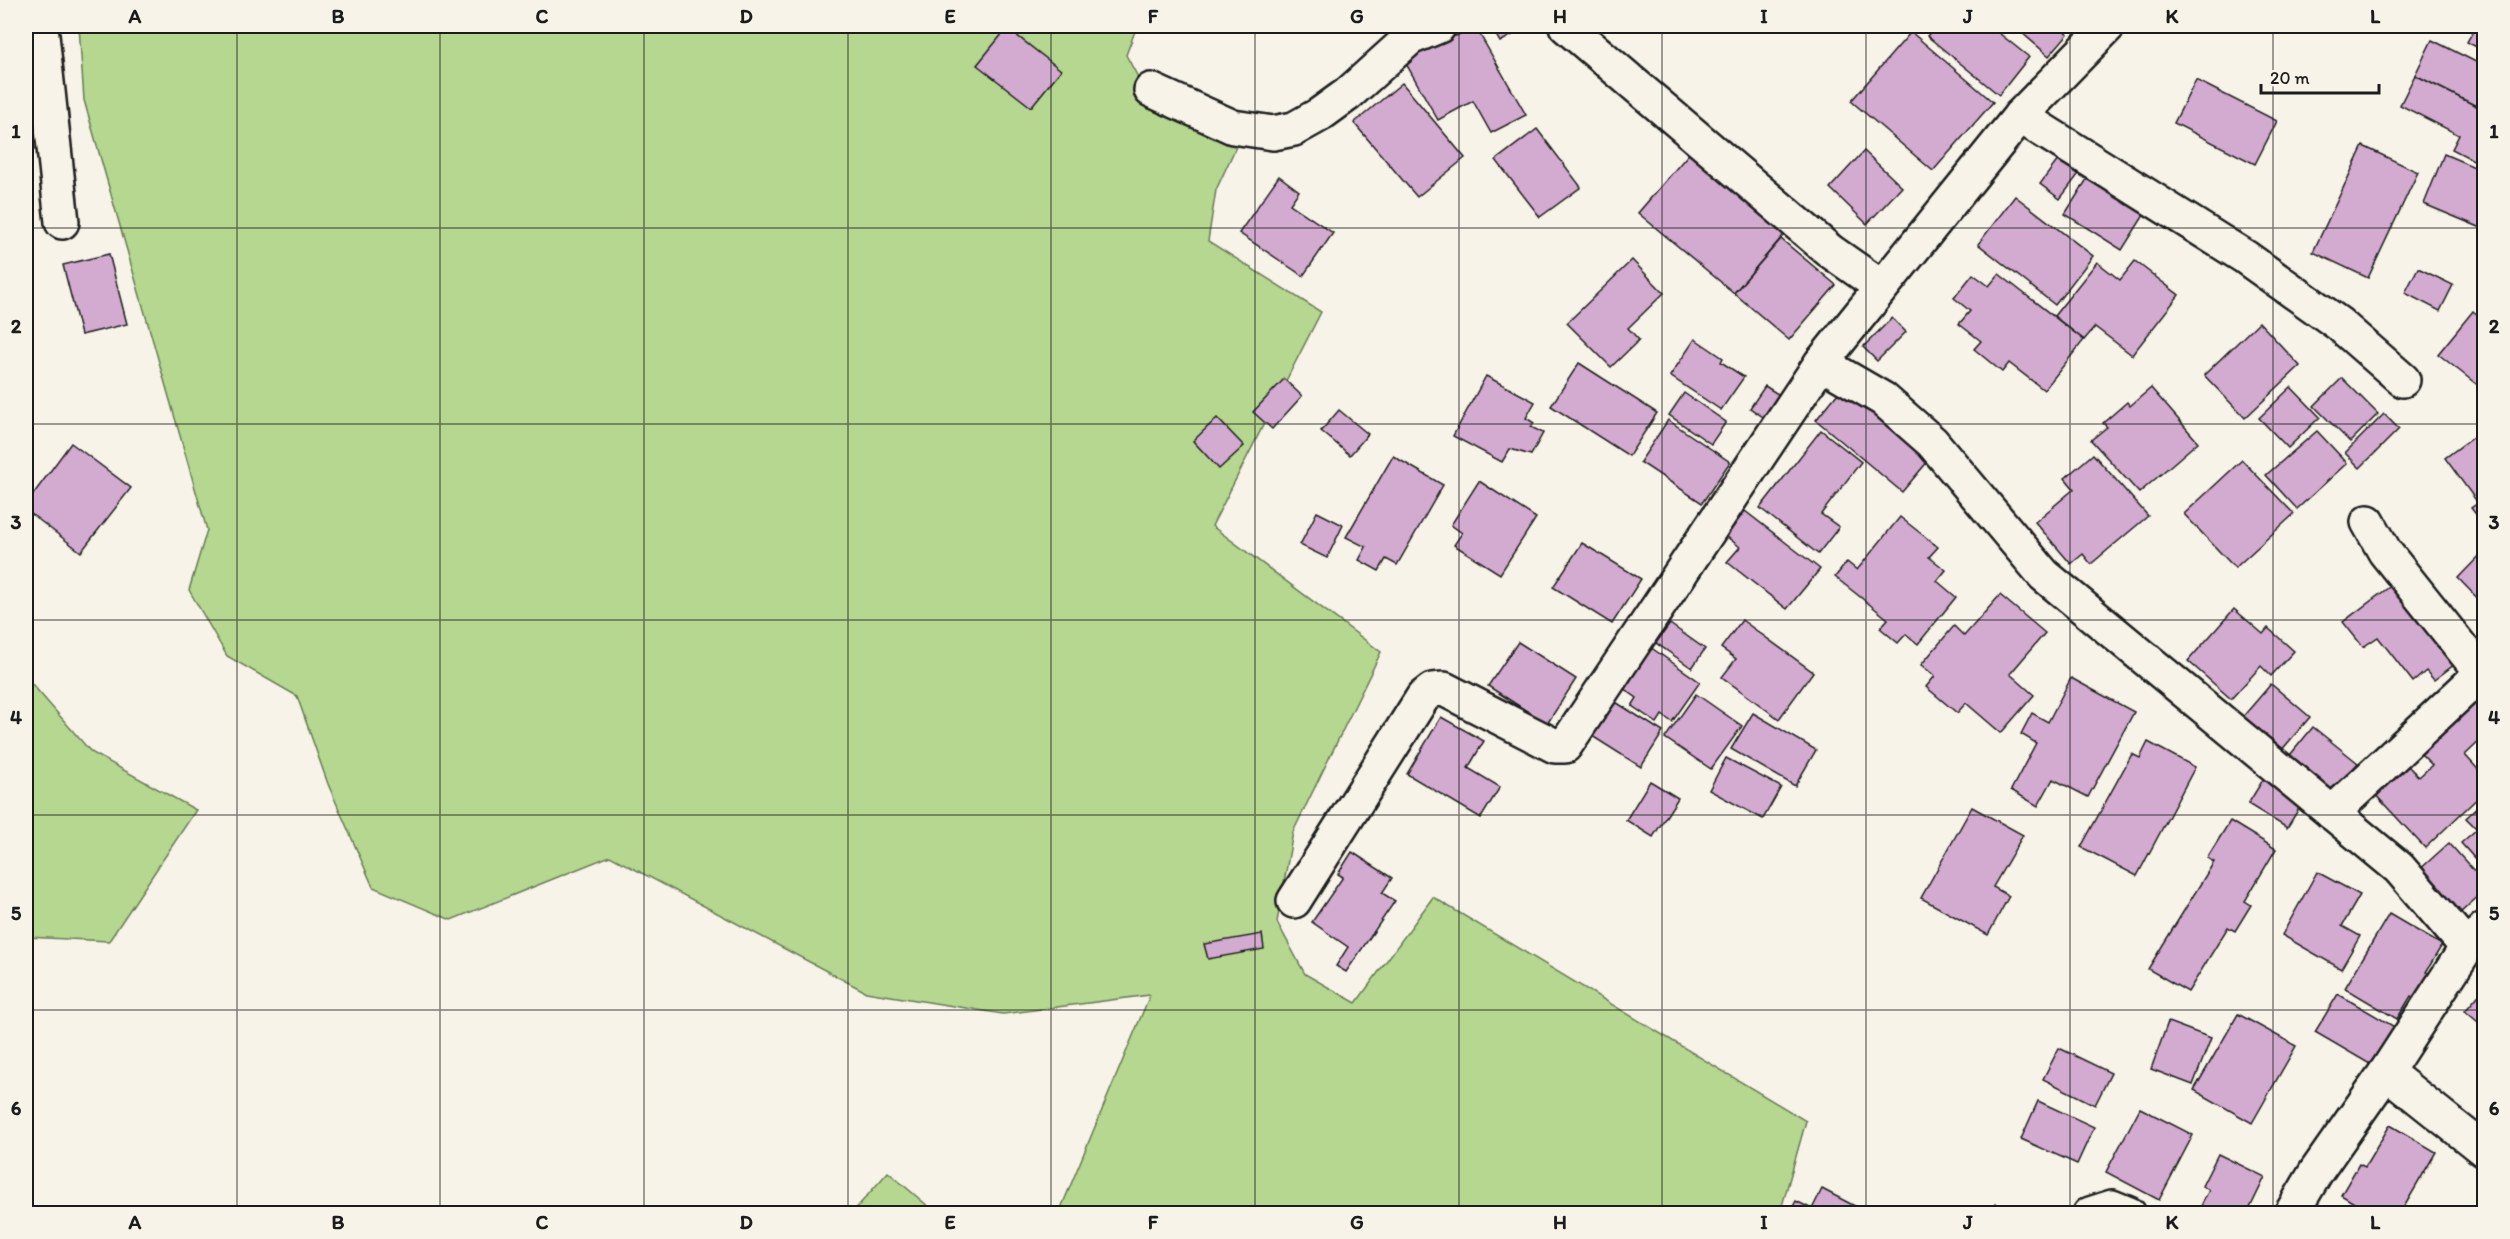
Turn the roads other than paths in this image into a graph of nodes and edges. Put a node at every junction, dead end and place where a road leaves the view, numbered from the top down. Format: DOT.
graph roads {
  1 [pos="41,26"];
  2 [pos="1439,26"];
  3 [pos="1566,26"];
  4 [pos="2108,26"];
  5 [pos="1407,32"];
  6 [pos="1151,90"];
  7 [pos="2020,116"];
  8 [pos="62,222"];
  9 [pos="1880,286"];
  10 [pos="1821,363"];
  11 [pos="2403,380"];
  12 [pos="2368,522"];
  13 [pos="2483,675"];
  14 [pos="2332,813"];
  15 [pos="1294,901"];
  16 [pos="2476,938"];
  17 [pos="2386,1072"];
  18 [pos="2484,1150"];
  19 [pos="2090,1214"];
  20 [pos="2129,1214"];
  21 [pos="2291,1214"];
  1 -- 8 [label="street"];
  2 -- 5 [label="street"];
  3 -- 9 [label="street"];
  4 -- 7 [label="street"];
  5 -- 6 [label="street"];
  7 -- 9 [label="street"];
  7 -- 11 [label="street"];
  9 -- 10 [label="street"];
  10 -- 14 [label="street"];
  10 -- 15 [label="street"];
  12 -- 13 [label="street"];
  13 -- 14 [label="street"];
  14 -- 16 [label="street"];
  16 -- 17 [label="street"];
  17 -- 18 [label="street"];
  17 -- 21 [label="street"];
  19 -- 20 [label="street"];
}
